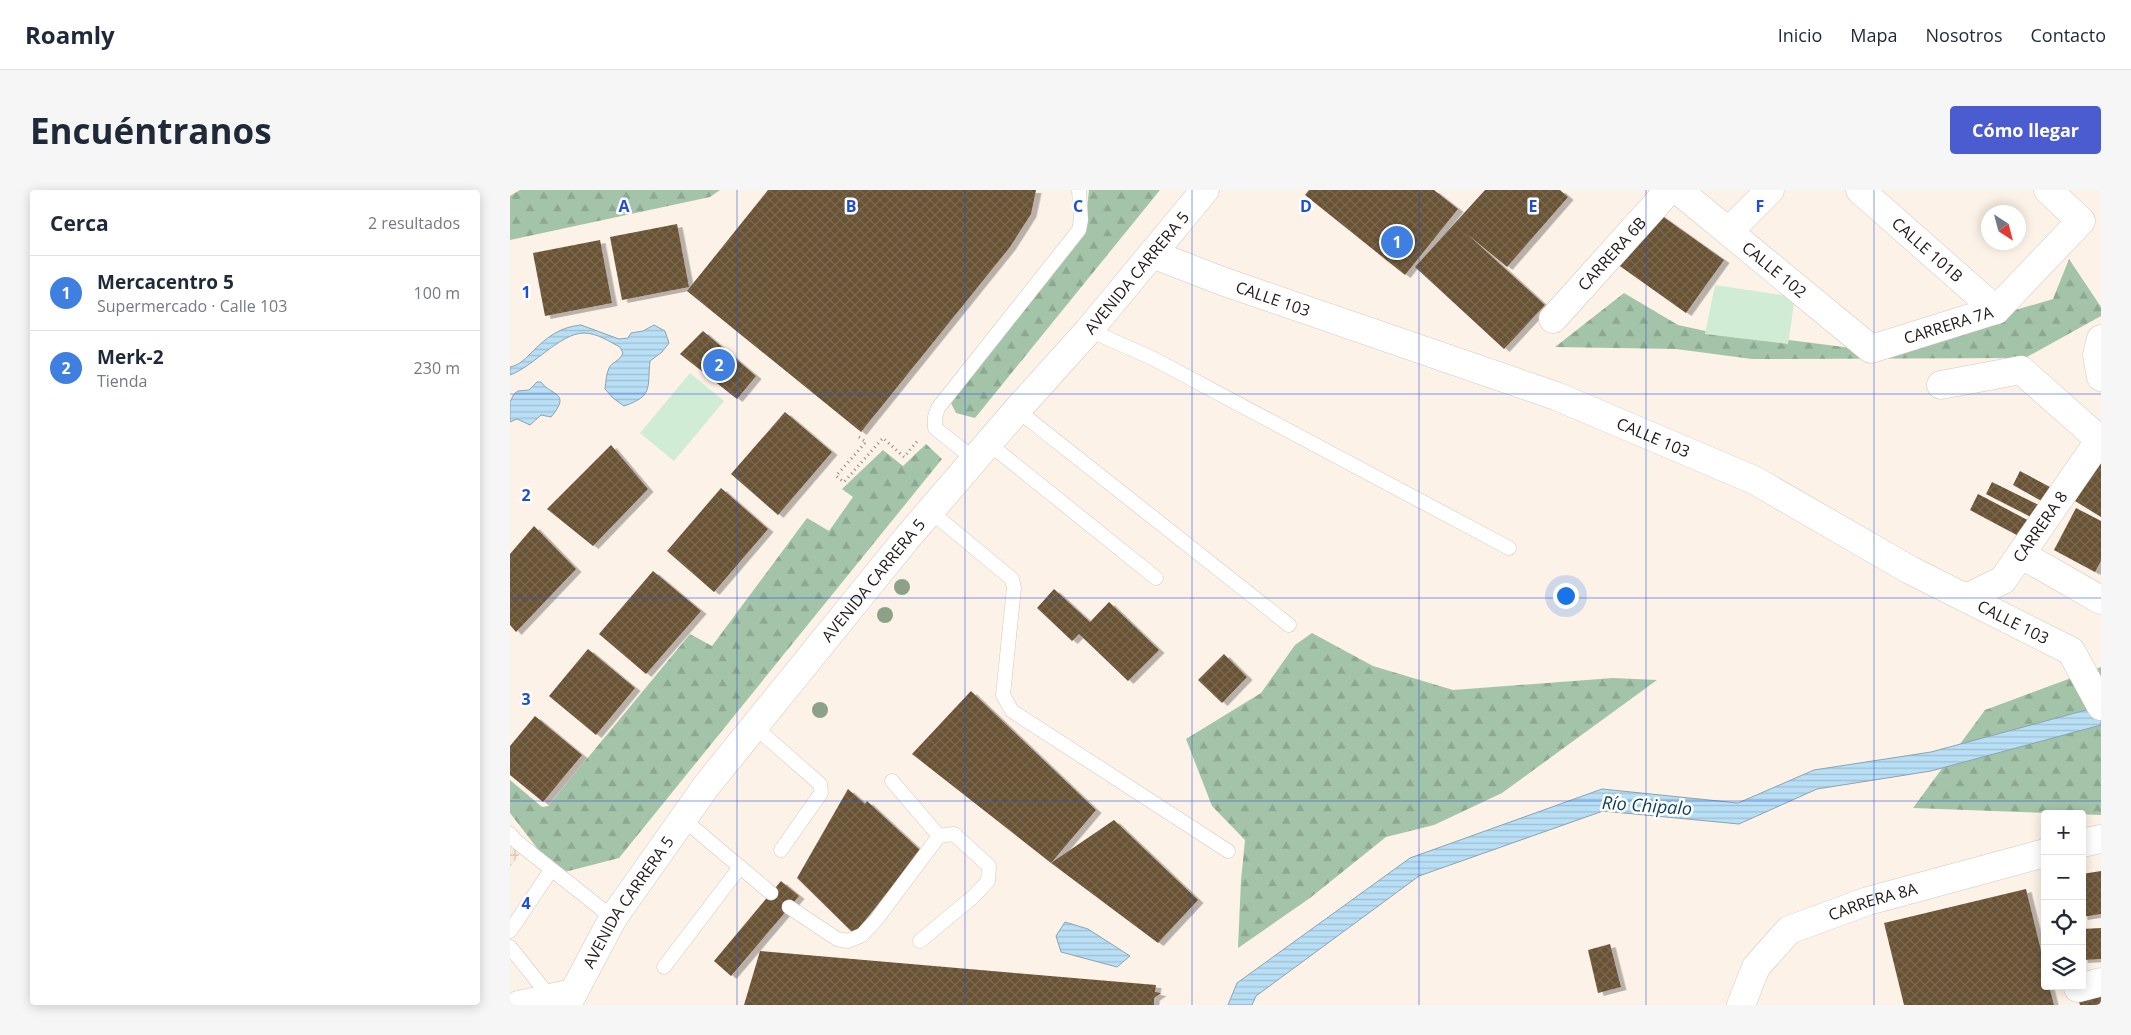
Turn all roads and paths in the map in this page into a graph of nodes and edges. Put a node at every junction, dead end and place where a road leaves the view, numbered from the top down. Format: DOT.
graph roads {
  1 [pos="1079,190"];
  2 [pos="1669,190"];
  3 [pos="1678,190"];
  4 [pos="1770,190"];
  5 [pos="1860,190"];
  6 [pos="2048,190"];
  7 [pos="1203,191"];
  8 [pos="1729,232"];
  9 [pos="1152,254"];
  10 [pos="1996,310"];
  11 [pos="1553,319"];
  12 [pos="1089,330"];
  13 [pos="2101,339"];
  14 [pos="1871,349"];
  15 [pos="2101,378"];
  16 [pos="1941,385"];
  17 [pos="1017,410"];
  18 [pos="924,433"];
  19 [pos="859,437"];
  20 [pos="2101,440"];
  21 [pos="982,451"];
  22 [pos="930,511"];
  23 [pos="1509,548"];
  24 [pos="2022,555"];
  25 [pos="1156,578"];
  26 [pos="1966,598"];
  27 [pos="2101,600"];
  28 [pos="1289,626"];
  29 [pos="2096,697"];
  30 [pos="755,727"];
  31 [pos="892,781"];
  32 [pos="683,819"];
  33 [pos="939,836"];
  34 [pos="512,839"];
  35 [pos="2101,839"];
  36 [pos="2086,842"];
  37 [pos="781,850"];
  38 [pos="1228,851"];
  39 [pos="2041,854"];
  40 [pos="740,866"];
  41 [pos="551,870"];
  42 [pos="771,893"];
  43 [pos="789,907"];
  44 [pos="613,918"];
  45 [pos="510,931"];
  46 [pos="920,941"];
  47 [pos="510,947"];
  48 [pos="664,967"];
  49 [pos="563,999"];
  50 [pos="519,1005"];
  51 [pos="1741,1005"];
  1 -- 21 [label="lane"];
  2 -- 11 [label="street, CARRERA 6B"];
  3 -- 8 [label="street, CALLE 102"];
  4 -- 8 [label="street"];
  5 -- 10 [label="street, CALLE 101B"];
  6 -- 10 [label="street, CARRERA 7A"];
  7 -- 9 [label="street, AVENIDA CARRERA 5"];
  8 -- 14 [label="street, CALLE 102"];
  9 -- 12 [label="street, AVENIDA CARRERA 5"];
  9 -- 26 [label="street, CALLE 103"];
  10 -- 14 [label="street, CARRERA 7A"];
  12 -- 17 [label="street, AVENIDA CARRERA 5"];
  12 -- 23 [label="lane"];
  13 -- 15 [label="street"];
  16 -- 20 [label="street"];
  17 -- 21 [label="street, AVENIDA CARRERA 5"];
  17 -- 28 [label="lane"];
  18 -- 19 [label="path"];
  20 -- 24 [label="street, CARRERA 8"];
  21 -- 22 [label="street, AVENIDA CARRERA 5"];
  21 -- 25 [label="lane"];
  22 -- 30 [label="street, AVENIDA CARRERA 5"];
  22 -- 38 [label="lane"];
  24 -- 26 [label="street, CARRERA 8"];
  24 -- 27 [label="street"];
  26 -- 29 [label="street, CALLE 103"];
  30 -- 32 [label="street, AVENIDA CARRERA 5"];
  30 -- 37 [label="lane"];
  31 -- 33 [label="lane"];
  32 -- 40 [label="lane"];
  32 -- 44 [label="street, AVENIDA CARRERA 5"];
  33 -- 43 [label="lane"];
  33 -- 46 [label="lane"];
  34 -- 41 [label="lane"];
  35 -- 36 [label="street"];
  39 -- 51 [label="street, CARRERA 8A"];
  40 -- 42 [label="lane"];
  40 -- 48 [label="lane"];
  41 -- 44 [label="lane"];
  41 -- 45 [label="lane"];
  44 -- 49 [label="street, AVENIDA CARRERA 5"];
  47 -- 49 [label="lane"];
  49 -- 50 [label="street"];
}
